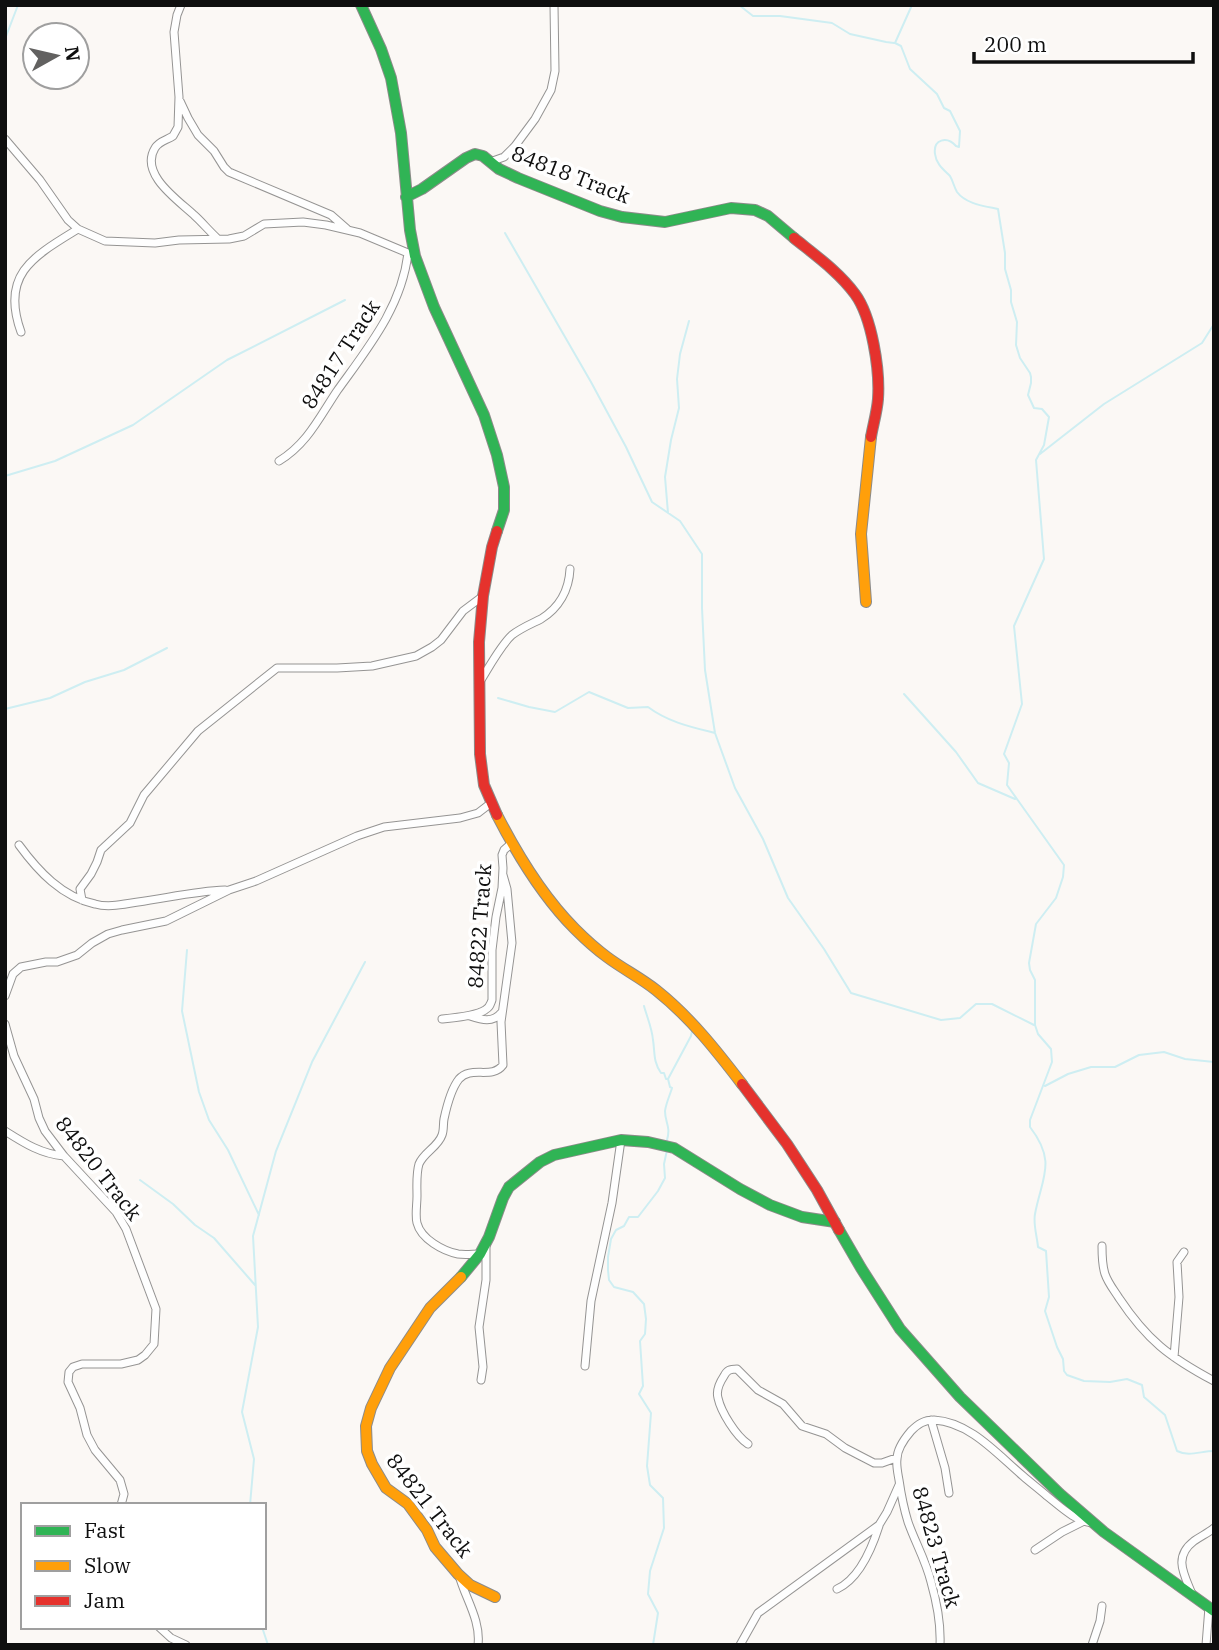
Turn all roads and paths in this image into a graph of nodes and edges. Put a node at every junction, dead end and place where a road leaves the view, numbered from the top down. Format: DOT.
graph roads {
  1 [pos="181,5"];
  2 [pos="361,5"];
  3 [pos="554,5"];
  4 [pos="179,97"];
  5 [pos="5,139"];
  6 [pos="490,162"];
  7 [pos="406,197"];
  8 [pos="78,229"];
  9 [pos="348,229"];
  10 [pos="218,239"];
  11 [pos="412,255"];
  12 [pos="20,332"];
  13 [pos="279,461"];
  14 [pos="570,569"];
  15 [pos="483,596"];
  16 [pos="866,602"];
  17 [pos="481,681"];
  18 [pos="491,803"];
  19 [pos="512,843"];
  20 [pos="19,845"];
  21 [pos="503,875"];
  22 [pos="229,890"];
  23 [pos="82,900"];
  24 [pos="5,996"];
  25 [pos="502,1010"];
  26 [pos="470,1016"];
  27 [pos="442,1019"];
  28 [pos="5,1024"];
  29 [pos="5,1131"];
  30 [pos="621,1140"];
  31 [pos="64,1156"];
  32 [pos="835,1222"];
  33 [pos="486,1243"];
  34 [pos="1102,1247"];
  35 [pos="1184,1252"];
  36 [pos="480,1254"];
  37 [pos="1174,1357"];
  38 [pos="585,1366"];
  39 [pos="481,1380"];
  40 [pos="1214,1381"];
  41 [pos="931,1420"];
  42 [pos="748,1444"];
  43 [pos="897,1458"];
  44 [pos="900,1485"];
  45 [pos="949,1493"];
  46 [pos="122,1503"];
  47 [pos="1082,1522"];
  48 [pos="1095,1524"];
  49 [pos="879,1525"];
  50 [pos="1214,1528"];
  51 [pos="1035,1550"];
  52 [pos="458,1574"];
  53 [pos="837,1589"];
  54 [pos="1193,1596"];
  55 [pos="495,1597"];
  56 [pos="1102,1606"];
  57 [pos="1211,1609"];
  58 [pos="161,1629"];
  59 [pos="186,1645"];
  60 [pos="478,1645"];
  61 [pos="740,1645"];
  62 [pos="940,1645"];
  63 [pos="1092,1645"];
  64 [pos="1206,1645"];
  1 -- 4 [label="street"];
  2 -- 7 [label="street"];
  3 -- 6 [label="street"];
  4 -- 9 [label="street"];
  4 -- 10 [label="street"];
  5 -- 8 [label="street"];
  6 -- 7 [label="street, 84818 Track"];
  6 -- 16 [label="street, 84818 Track"];
  7 -- 11 [label="street"];
  8 -- 10 [label="street"];
  8 -- 12 [label="street"];
  9 -- 10 [label="street"];
  9 -- 11 [label="street"];
  11 -- 13 [label="street, 84817 Track"];
  11 -- 15 [label="street"];
  14 -- 17 [label="street"];
  15 -- 17 [label="street"];
  15 -- 23 [label="street"];
  17 -- 18 [label="street"];
  18 -- 19 [label="street"];
  18 -- 22 [label="street"];
  19 -- 21 [label="street, 84822 Track"];
  19 -- 32 [label="street"];
  20 -- 23 [label="street"];
  21 -- 25 [label="street"];
  21 -- 26 [label="street, 84822 Track"];
  22 -- 23 [label="street"];
  22 -- 24 [label="street"];
  25 -- 26 [label="street"];
  25 -- 36 [label="street"];
  26 -- 27 [label="street, 84822 Track"];
  28 -- 31 [label="street, 84820 Track"];
  29 -- 31 [label="street"];
  30 -- 32 [label="street, 84821 Track"];
  30 -- 33 [label="street, 84821 Track"];
  30 -- 38 [label="street"];
  31 -- 46 [label="street, 84820 Track"];
  32 -- 48 [label="street"];
  33 -- 36 [label="street, 84821 Track"];
  33 -- 39 [label="street"];
  34 -- 37 [label="street"];
  35 -- 37 [label="street"];
  36 -- 52 [label="street, 84821 Track"];
  37 -- 40 [label="street"];
  41 -- 43 [label="street"];
  41 -- 45 [label="street"];
  41 -- 47 [label="street"];
  42 -- 43 [label="street"];
  43 -- 44 [label="street, 84823 Track"];
  44 -- 49 [label="street"];
  44 -- 62 [label="street, 84823 Track"];
  47 -- 48 [label="street"];
  47 -- 51 [label="street"];
  48 -- 54 [label="street"];
  49 -- 53 [label="street"];
  49 -- 61 [label="street"];
  50 -- 54 [label="street"];
  52 -- 55 [label="street, 84821 Track"];
  52 -- 60 [label="street"];
  54 -- 57 [label="street"];
  56 -- 63 [label="street"];
  57 -- 64 [label="street"];
  58 -- 59 [label="street"];
}
